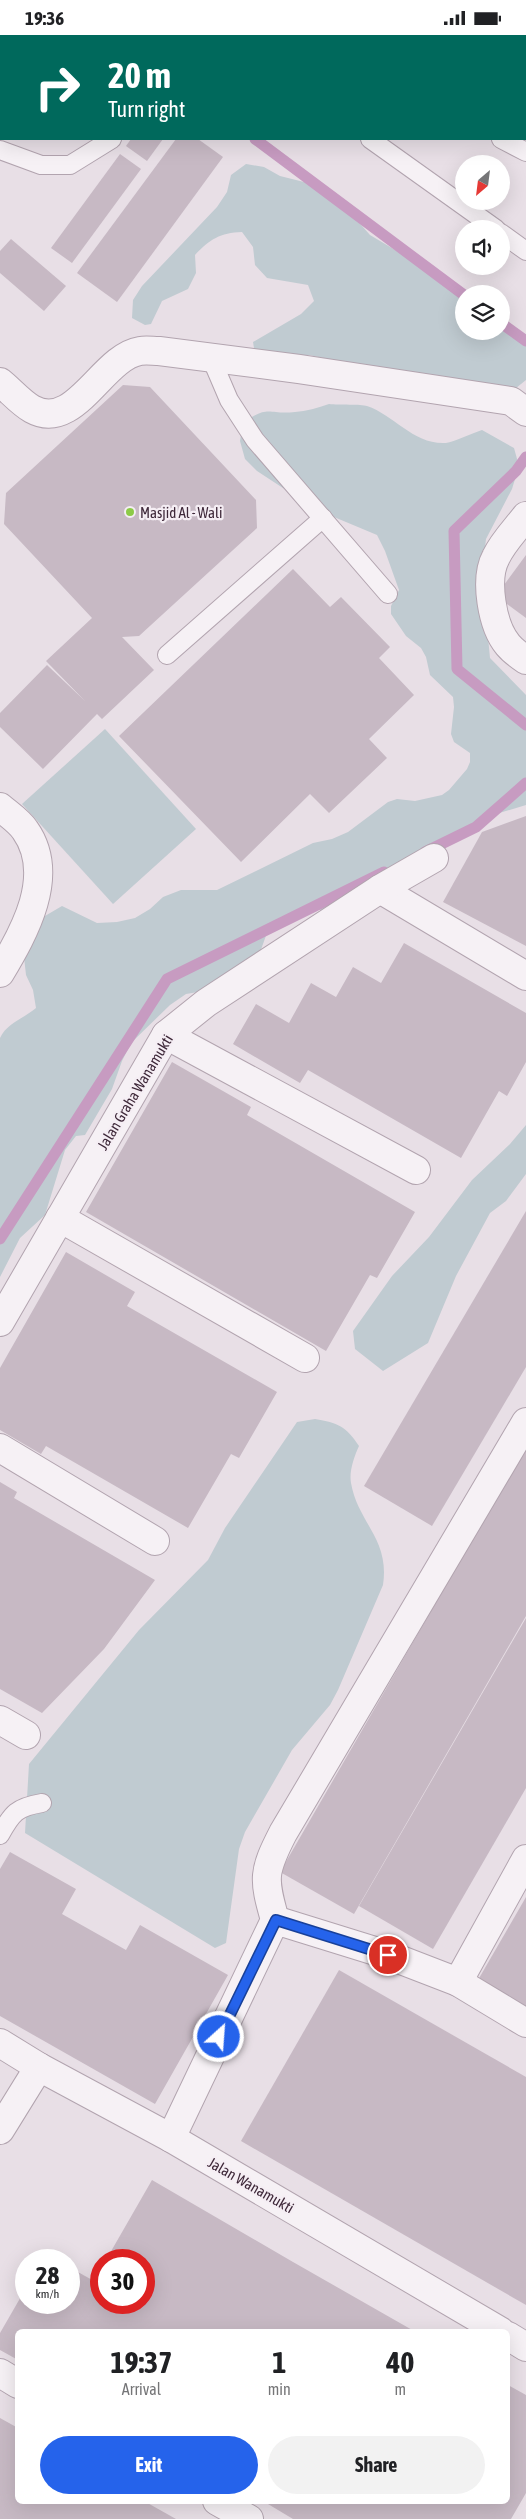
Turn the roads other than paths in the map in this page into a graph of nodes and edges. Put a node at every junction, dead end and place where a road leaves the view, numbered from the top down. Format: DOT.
graph roads {
  1 [pos="110,140"];
  2 [pos="371,140"];
  3 [pos="503,140"];
  4 [pos="0,150"];
  5 [pos="526,152"];
  6 [pos="483,220"];
  7 [pos="510,239"];
  8 [pos="526,251"];
  9 [pos="211,358"];
  10 [pos="0,382"];
  11 [pos="519,407"];
  12 [pos="526,516"];
  13 [pos="323,518"];
  14 [pos="388,594"];
  15 [pos="167,655"];
  16 [pos="526,660"];
  17 [pos="0,807"];
  18 [pos="434,858"];
  19 [pos="380,889"];
  20 [pos="0,973"];
  21 [pos="526,976"];
  22 [pos="166,1035"];
  23 [pos="416,1170"];
  24 [pos="60,1218"];
  25 [pos="0,1322"];
  26 [pos="305,1358"];
  27 [pos="526,1422"];
  28 [pos="0,1448"];
  29 [pos="155,1541"];
  30 [pos="0,1719"];
  31 [pos="26,1735"];
  32 [pos="42,1803"];
  33 [pos="0,1835"];
  34 [pos="526,1859"];
  35 [pos="276,1920"];
  36 [pos="458,1982"];
  37 [pos="526,2023"];
  38 [pos="0,2043"];
  39 [pos="39,2067"];
  40 [pos="0,2130"];
  41 [pos="171,2138"];
  42 [pos="497,2329"];
  43 [pos="510,2337"];
  44 [pos="526,2347"];
  45 [pos="0,2373"];
  46 [pos="15,2382"];
  47 [pos="222,2504"];
  48 [pos="249,2519"];
  1 -- 4 [label="lane"];
  2 -- 6 [label="lane"];
  3 -- 5 [label="lane"];
  7 -- 8 [label="lane"];
  9 -- 10 [label="street"];
  9 -- 11 [label="street"];
  9 -- 13 [label="lane"];
  12 -- 16 [label="street"];
  13 -- 14 [label="lane"];
  13 -- 15 [label="lane"];
  17 -- 20 [label="street"];
  18 -- 19 [label="street, Jalan Graha Wanamukti"];
  19 -- 21 [label="street"];
  19 -- 22 [label="street, Jalan Graha Wanamukti"];
  22 -- 23 [label="street"];
  22 -- 24 [label="street, Jalan Graha Wanamukti"];
  24 -- 25 [label="street, Jalan Graha Wanamukti"];
  24 -- 26 [label="street"];
  27 -- 35 [label="street"];
  28 -- 29 [label="street"];
  30 -- 31 [label="street"];
  32 -- 33 [label="lane"];
  34 -- 36 [label="street"];
  35 -- 36 [label="street"];
  35 -- 41 [label="street"];
  36 -- 37 [label="street"];
  38 -- 39 [label="street, Jalan Wanamukti"];
  39 -- 40 [label="street"];
  39 -- 41 [label="street, Jalan Wanamukti"];
  41 -- 42 [label="street, Jalan Wanamukti"];
  43 -- 44 [label="street"];
  45 -- 46 [label="street"];
  47 -- 48 [label="street"];
}
